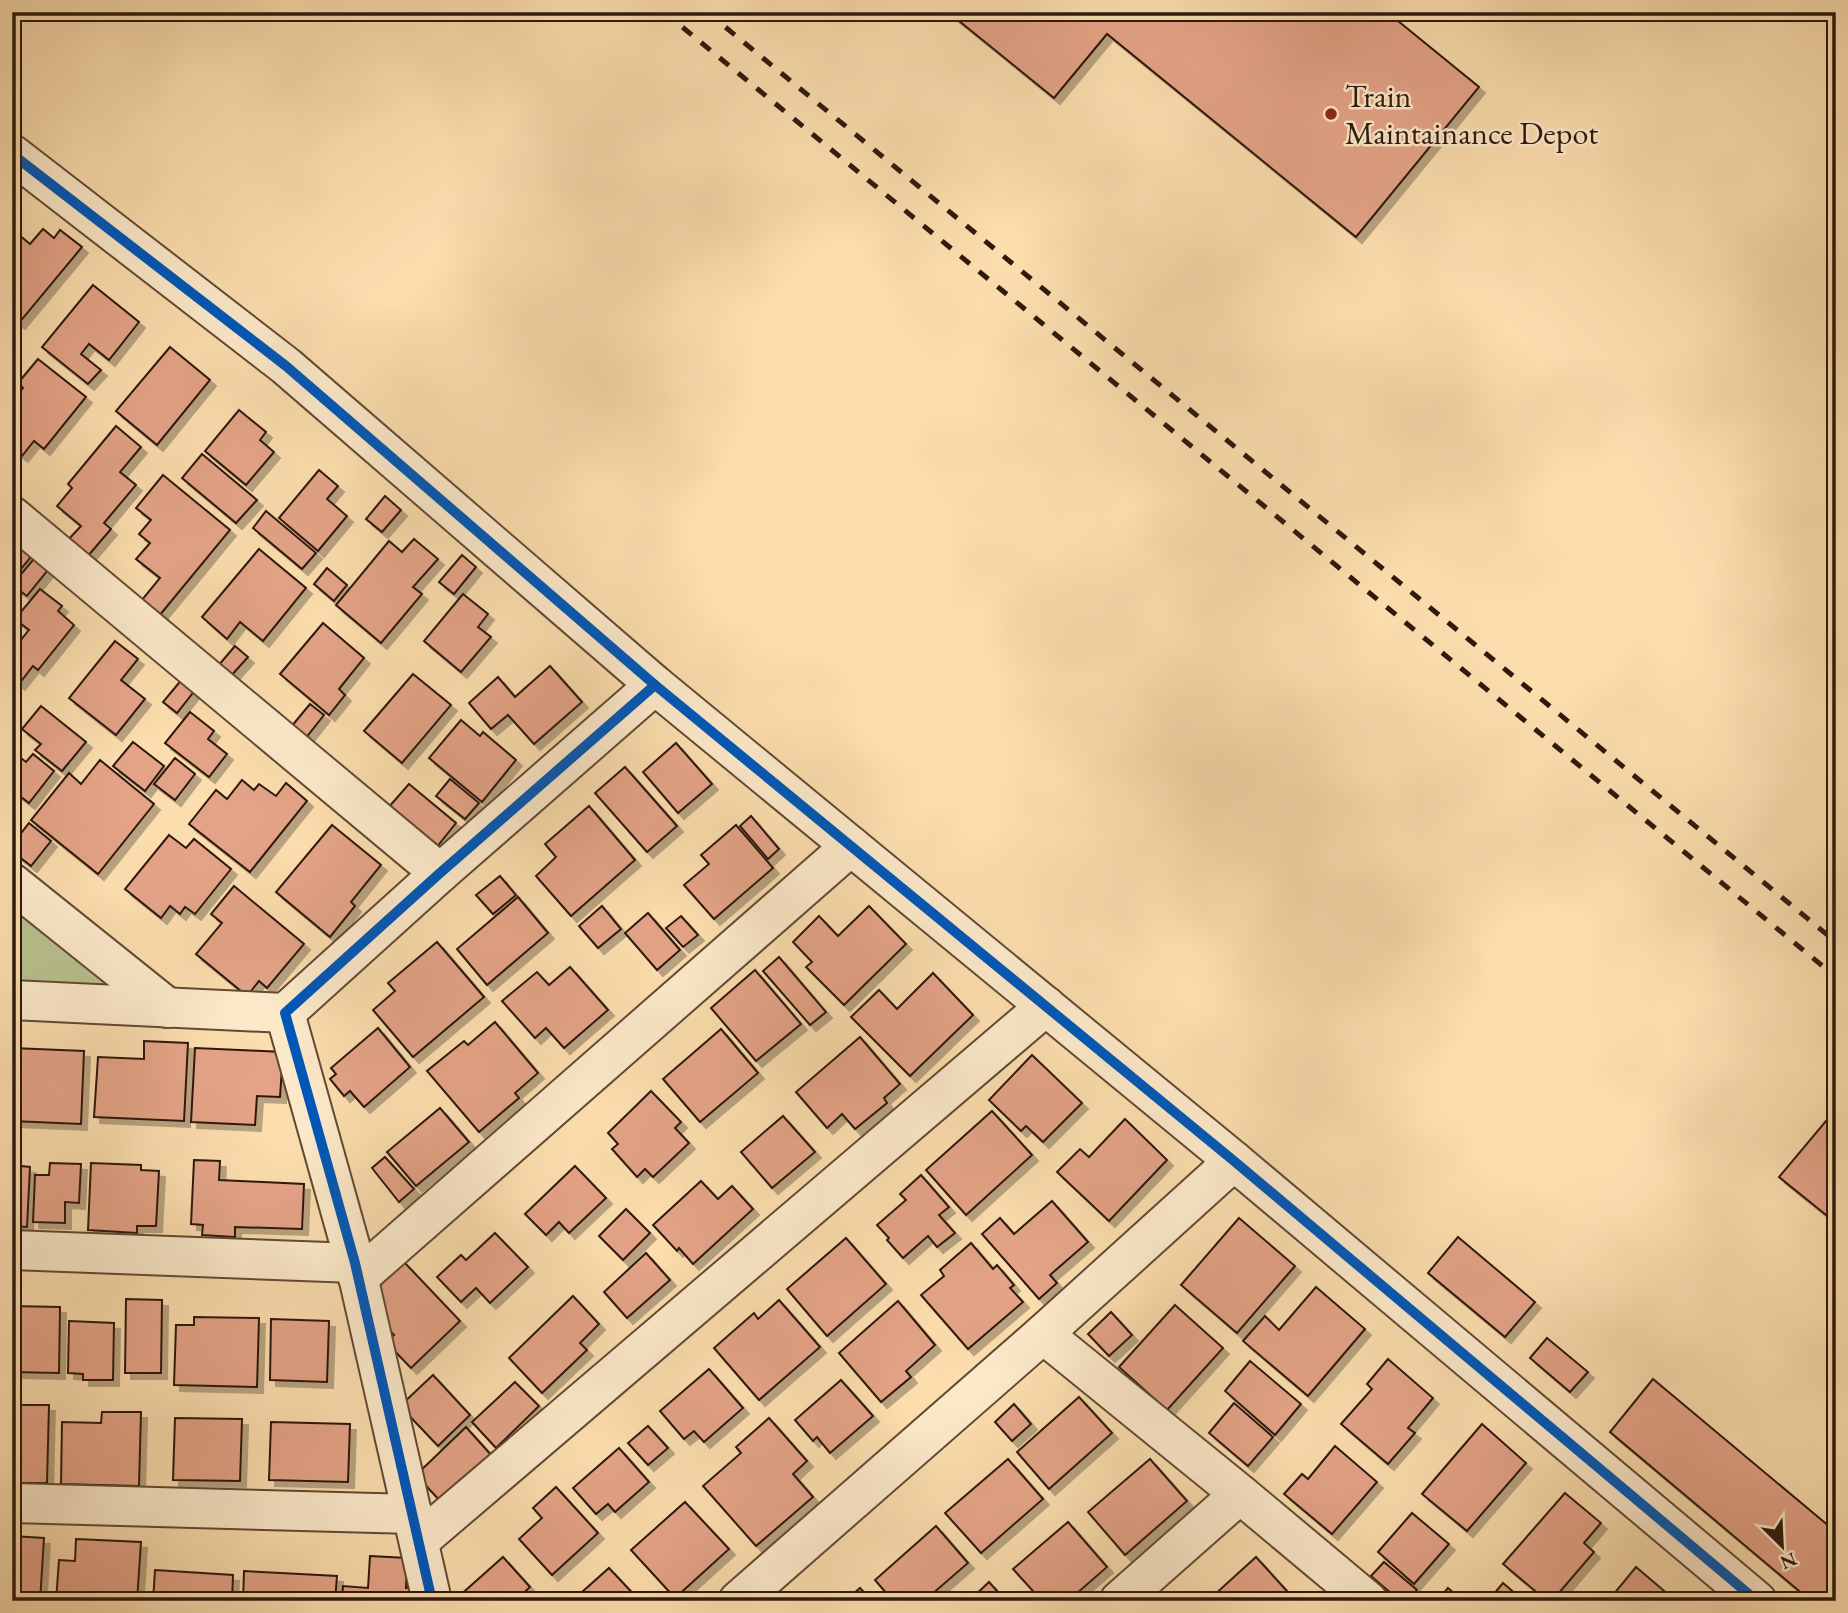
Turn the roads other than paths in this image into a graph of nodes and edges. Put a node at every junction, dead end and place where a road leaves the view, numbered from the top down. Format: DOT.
graph roads {
  1 [pos="12,154"];
  2 [pos="12,516"];
  3 [pos="655,685"];
  4 [pos="851,846"];
  5 [pos="440,873"];
  6 [pos="12,883"];
  7 [pos="12,1000"];
  8 [pos="1046,1006"];
  9 [pos="168,1008"];
  10 [pos="285,1013"];
  11 [pos="1234,1161"];
  12 [pos="12,1250"];
  13 [pos="357,1270"];
  14 [pos="1043,1334"];
  15 [pos="1240,1494"];
  16 [pos="12,1503"];
  17 [pos="416,1527"];
  18 [pos="432,1601"];
  19 [pos="738,1601"];
  20 [pos="1119,1601"];
  21 [pos="1367,1601"];
  22 [pos="1757,1601"];
  1 -- 3 [label="street"];
  2 -- 5 [label="street"];
  3 -- 4 [label="street"];
  3 -- 5 [label="street"];
  4 -- 8 [label="street"];
  4 -- 13 [label="street"];
  5 -- 10 [label="street"];
  6 -- 9 [label="street"];
  7 -- 9 [label="street"];
  8 -- 11 [label="street"];
  8 -- 17 [label="street"];
  9 -- 10 [label="street"];
  10 -- 13 [label="street"];
  11 -- 14 [label="street"];
  11 -- 22 [label="street"];
  12 -- 13 [label="street"];
  13 -- 17 [label="street"];
  14 -- 15 [label="street"];
  14 -- 19 [label="street"];
  15 -- 20 [label="street"];
  15 -- 21 [label="street"];
  16 -- 17 [label="street"];
  17 -- 18 [label="street"];
}
